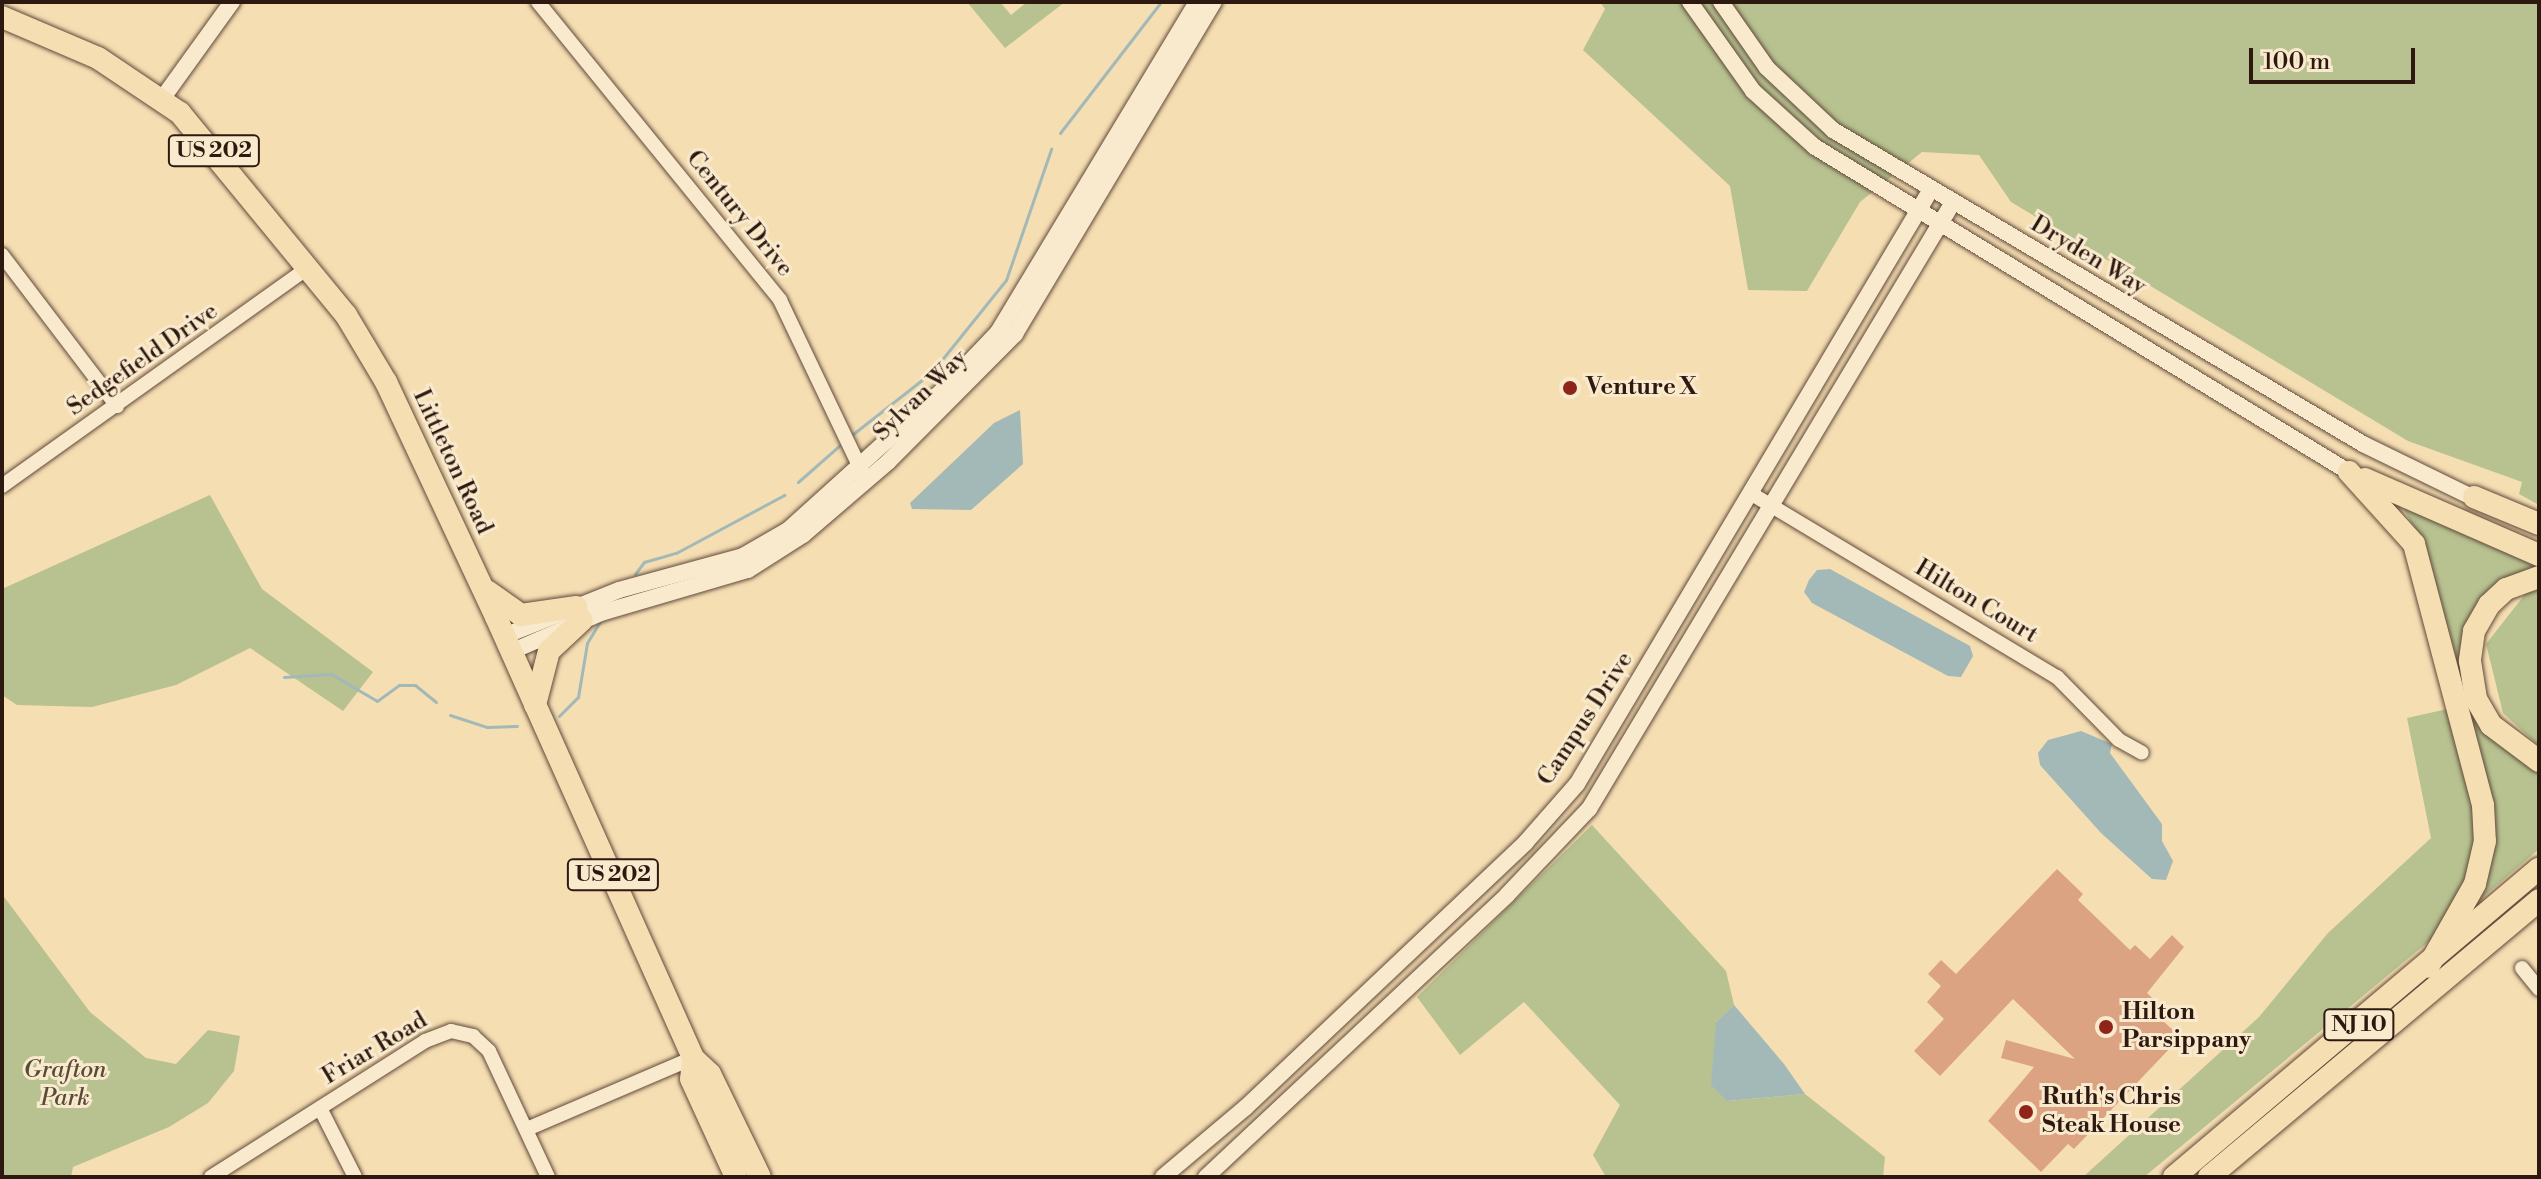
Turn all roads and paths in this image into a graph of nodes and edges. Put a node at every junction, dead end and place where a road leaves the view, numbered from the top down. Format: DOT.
graph roads {
  1 [pos="232,2"];
  2 [pos="538,2"];
  3 [pos="1197,2"];
  4 [pos="1214,2"];
  5 [pos="1690,2"];
  6 [pos="1721,2"];
  7 [pos="2,17"];
  8 [pos="162,99"];
  9 [pos="1930,191"];
  10 [pos="1952,204"];
  11 [pos="1919,212"];
  12 [pos="1940,224"];
  13 [pos="2,255"];
  14 [pos="308,268"];
  15 [pos="117,406"];
  16 [pos="2349,472"];
  17 [pos="862,473"];
  18 [pos="2,486"];
  19 [pos="1752,494"];
  20 [pos="2474,497"];
  21 [pos="1773,507"];
  22 [pos="2539,524"];
  23 [pos="2539,535"];
  24 [pos="2539,555"];
  25 [pos="2539,577"];
  26 [pos="481,585"];
  27 [pos="579,614"];
  28 [pos="507,644"];
  29 [pos="535,705"];
  30 [pos="2142,753"];
  31 [pos="2539,761"];
  32 [pos="2539,869"];
  33 [pos="2539,900"];
  34 [pos="2539,921"];
  35 [pos="2505,929"];
  36 [pos="2428,967"];
  37 [pos="2522,968"];
  38 [pos="2539,989"];
  39 [pos="693,1058"];
  40 [pos="320,1108"];
  41 [pos="527,1129"];
  42 [pos="211,1177"];
  43 [pos="355,1177"];
  44 [pos="548,1177"];
  45 [pos="736,1177"];
  46 [pos="760,1177"];
  47 [pos="1163,1177"];
  48 [pos="1206,1177"];
  49 [pos="2174,1177"];
  50 [pos="2209,1177"];
  1 -- 8 [label="street"];
  2 -- 17 [label="street, Century Drive"];
  3 -- 17 [label="street, Sylvan Way"];
  4 -- 17 [label="street, Sylvan Way"];
  5 -- 11 [label="street, Dryden Way"];
  6 -- 9 [label="street, Dryden Way"];
  7 -- 8 [label="main road, Littleton Road / US 202"];
  8 -- 14 [label="main road, Littleton Road / US 202"];
  9 -- 10 [label="street, Dryden Way"];
  9 -- 11 [label="street, Campus Drive"];
  10 -- 12 [label="street, Campus Drive"];
  10 -- 20 [label="street, Dryden Way"];
  11 -- 12 [label="street, Dryden Way"];
  11 -- 19 [label="street, Campus Drive"];
  12 -- 16 [label="street, Dryden Way"];
  12 -- 21 [label="street, Campus Drive"];
  13 -- 15 [label="street"];
  14 -- 15 [label="street, Sedgefield Drive"];
  14 -- 26 [label="main road, Littleton Road / US 202"];
  15 -- 18 [label="street, Sedgefield Drive"];
  16 -- 24 [label="main road"];
  16 -- 36 [label="main road"];
  17 -- 27 [label="street, Sylvan Way"];
  19 -- 21 [label="street, Hilton Court"];
  19 -- 47 [label="street, Campus Drive"];
  20 -- 22 [label="main road"];
  20 -- 23 [label="street, Dryden Way"];
  21 -- 30 [label="street, Hilton Court"];
  21 -- 48 [label="street, Campus Drive"];
  25 -- 31 [label="main road"];
  26 -- 27 [label="main road"];
  26 -- 28 [label="main road, Littleton Road / US 202"];
  27 -- 28 [label="street, Sylvan Way"];
  27 -- 29 [label="main road"];
  28 -- 29 [label="main road, Littleton Road / US 202"];
  29 -- 39 [label="main road, Littleton Road / US 202"];
  32 -- 36 [label="main road, NJ 10"];
  33 -- 35 [label="main road, NJ 10"];
  34 -- 35 [label="main road"];
  35 -- 50 [label="main road, NJ 10"];
  36 -- 49 [label="main road, NJ 10"];
  37 -- 38 [label="street"];
  39 -- 41 [label="street"];
  39 -- 45 [label="main road, Littleton Road / US 202"];
  39 -- 46 [label="main road, Littleton Road / US 202"];
  40 -- 41 [label="street, Friar Road"];
  40 -- 42 [label="street, Friar Road"];
  40 -- 43 [label="street"];
  41 -- 44 [label="street"];
}
